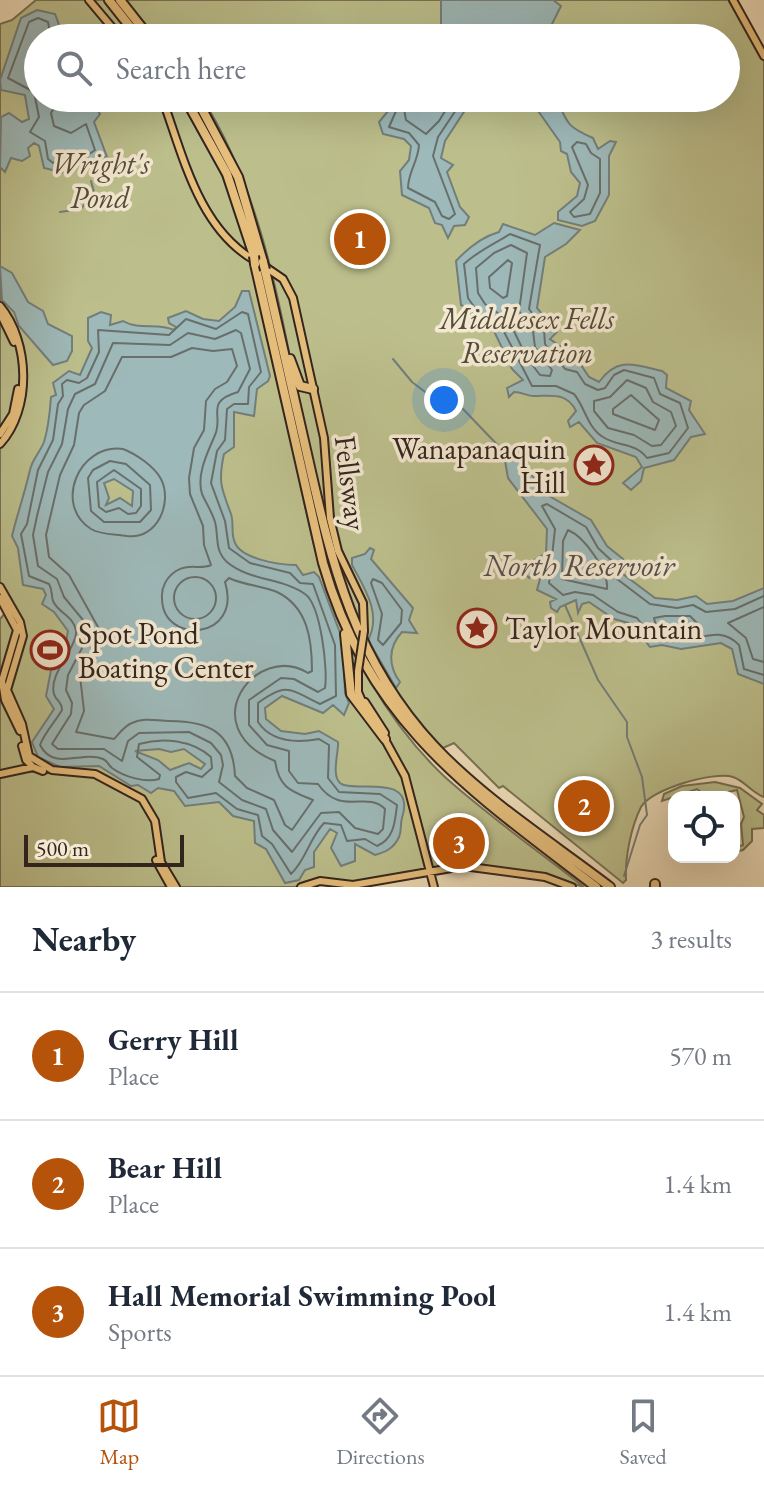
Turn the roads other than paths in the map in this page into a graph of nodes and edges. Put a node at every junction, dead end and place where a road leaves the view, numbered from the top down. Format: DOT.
graph roads {
  1 [pos="89,0"];
  2 [pos="109,0"];
  3 [pos="120,0"];
  4 [pos="733,0"];
  5 [pos="109,24"];
  6 [pos="128,24"];
  7 [pos="139,24"];
  8 [pos="764,56"];
  9 [pos="167,112"];
  10 [pos="193,112"];
  11 [pos="203,112"];
  12 [pos="259,263"];
  13 [pos="0,306"];
  14 [pos="0,313"];
  15 [pos="279,330"];
  16 [pos="313,389"];
  17 [pos="19,403"];
  18 [pos="1,439"];
  19 [pos="0,587"];
  20 [pos="0,598"];
  21 [pos="340,614"];
  22 [pos="358,685"];
  23 [pos="385,739"];
  24 [pos="32,762"];
  25 [pos="0,774"];
  26 [pos="430,872"];
  27 [pos="173,887"];
  28 [pos="301,887"];
  29 [pos="434,887"];
  30 [pos="572,887"];
  31 [pos="596,887"];
  32 [pos="610,887"];
  1 -- 5 [label="main road"];
  2 -- 6 [label="highway"];
  3 -- 7 [label="highway"];
  4 -- 8 [label="main road"];
  9 -- 16 [label="main road, Fellsway"];
  10 -- 12 [label="highway"];
  11 -- 12 [label="highway"];
  12 -- 15 [label="highway"];
  12 -- 21 [label="highway"];
  13 -- 17 [label="main road"];
  14 -- 17 [label="main road"];
  15 -- 16 [label="highway"];
  15 -- 32 [label="highway"];
  16 -- 22 [label="main road, Fellsway, bridge"];
  17 -- 18 [label="main road"];
  19 -- 24 [label="main road"];
  20 -- 24 [label="main road"];
  21 -- 23 [label="highway"];
  21 -- 31 [label="highway"];
  22 -- 23 [label="main road, Fellsway"];
  22 -- 26 [label="main road, Fellsway"];
  23 -- 26 [label="main road, Fellsway"];
  24 -- 25 [label="main road"];
  24 -- 27 [label="main road"];
  26 -- 28 [label="main road"];
  26 -- 29 [label="main road"];
  26 -- 30 [label="main road"];
}
